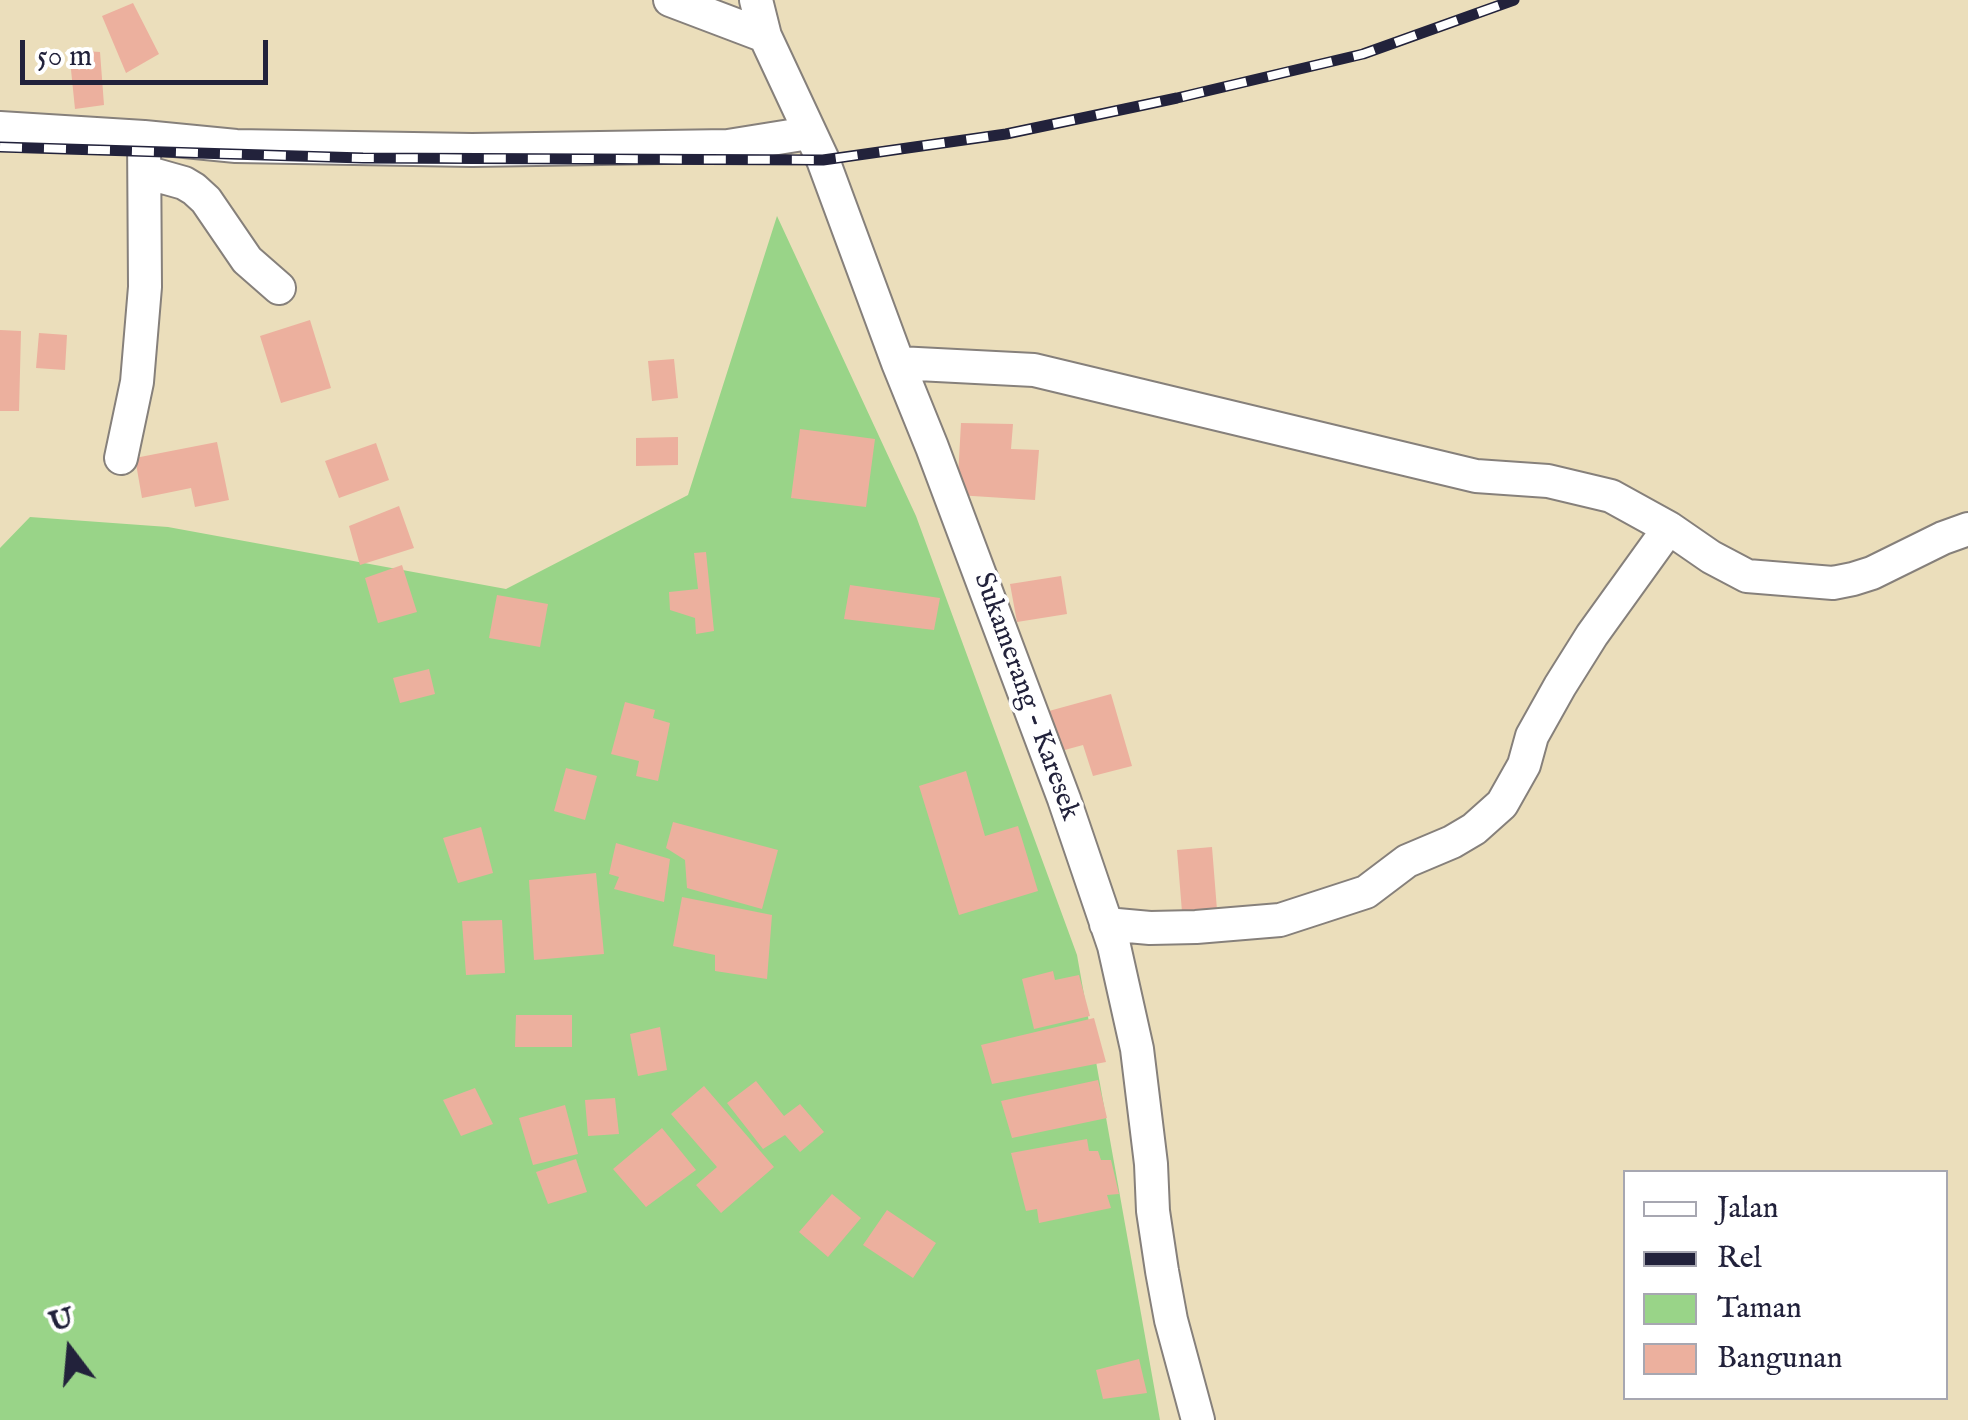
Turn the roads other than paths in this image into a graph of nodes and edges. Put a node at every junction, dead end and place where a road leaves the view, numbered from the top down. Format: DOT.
graph roads {
  1 [pos="670,0"];
  2 [pos="756,0"];
  3 [pos="765,36"];
  4 [pos="0,128"];
  5 [pos="809,133"];
  6 [pos="144,137"];
  7 [pos="146,172"];
  8 [pos="279,288"];
  9 [pos="898,363"];
  10 [pos="121,458"];
  11 [pos="1669,528"];
  12 [pos="1968,529"];
  13 [pos="1106,924"];
  14 [pos="1198,1420"];
  1 -- 3 [label="street"];
  2 -- 3 [label="street, Sukamerang - Karesek"];
  3 -- 5 [label="street, Sukamerang - Karesek"];
  4 -- 6 [label="street"];
  5 -- 6 [label="street"];
  5 -- 9 [label="street, Sukamerang - Karesek"];
  6 -- 7 [label="street"];
  7 -- 8 [label="street"];
  7 -- 10 [label="street"];
  9 -- 11 [label="street"];
  9 -- 13 [label="street, Sukamerang - Karesek"];
  11 -- 12 [label="street"];
  11 -- 13 [label="street"];
  13 -- 14 [label="street, Sukamerang - Karesek"];
}
